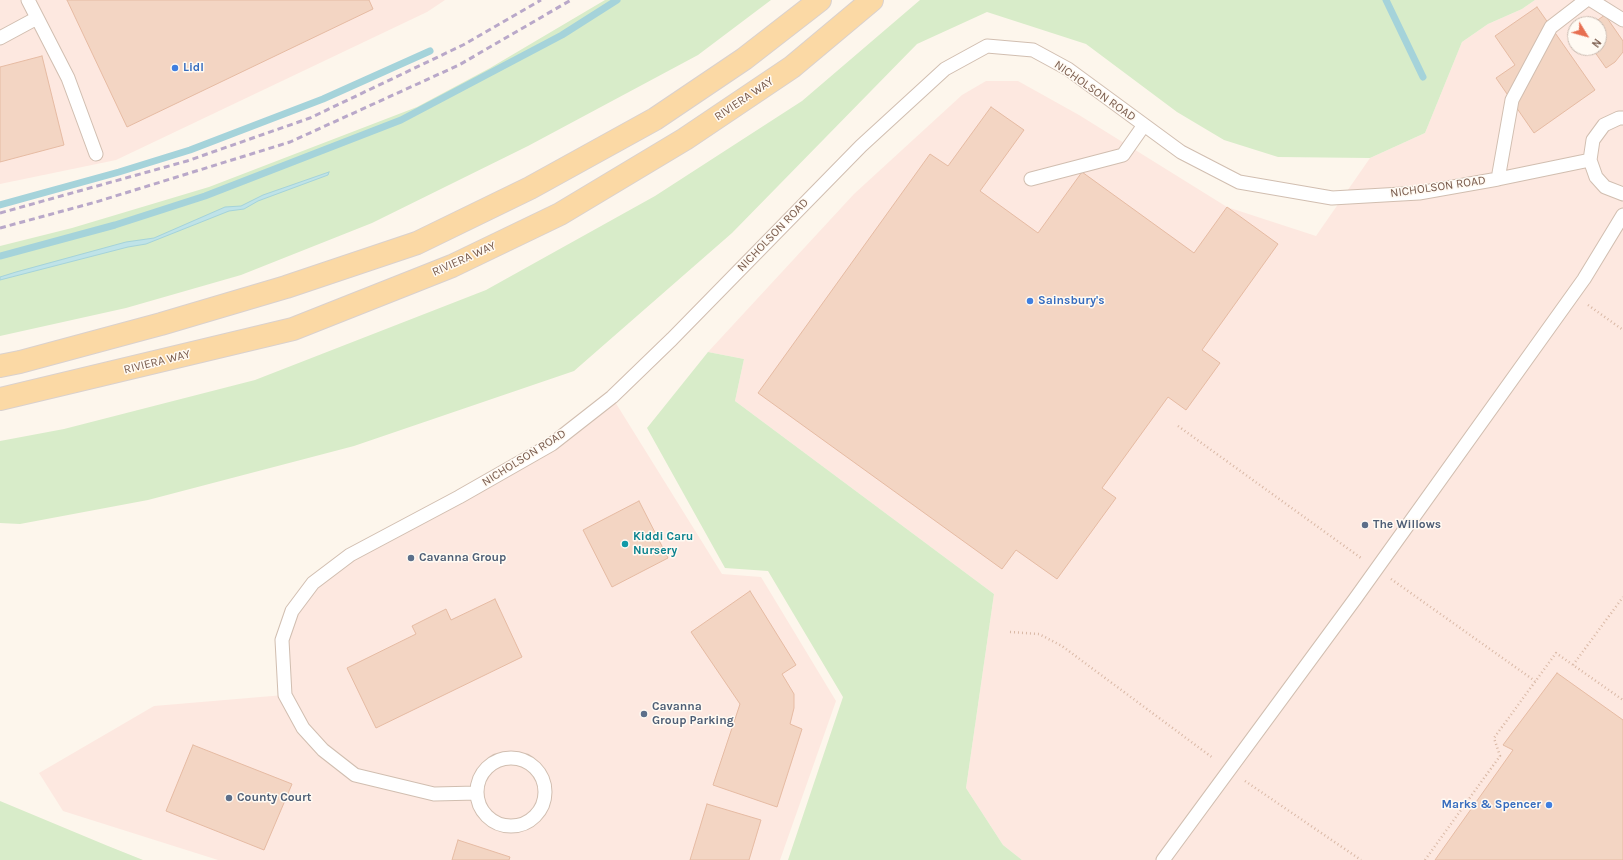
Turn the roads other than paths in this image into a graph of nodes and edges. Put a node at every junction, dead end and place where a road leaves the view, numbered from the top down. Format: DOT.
graph roads {
  1 [pos="28,0"];
  2 [pos="820,0"];
  3 [pos="872,0"];
  4 [pos="1586,0"];
  5 [pos="1590,0"];
  6 [pos="37,18"];
  7 [pos="1623,20"];
  8 [pos="0,38"];
  9 [pos="1623,118"];
  10 [pos="1144,126"];
  11 [pos="96,154"];
  12 [pos="1590,160"];
  13 [pos="1030,179"];
  14 [pos="1498,179"];
  15 [pos="1623,194"];
  16 [pos="1623,215"];
  17 [pos="0,366"];
  18 [pos="0,400"];
  19 [pos="477,793"];
  20 [pos="1163,860"];
  1 -- 6 [label="lane"];
  2 -- 17 [label="main road"];
  3 -- 18 [label="main road, RIVIERA WAY"];
  4 -- 14 [label="lane"];
  5 -- 7 [label="lane"];
  6 -- 8 [label="lane"];
  6 -- 11 [label="lane"];
  9 -- 12 [label="lane"];
  10 -- 13 [label="lane"];
  10 -- 14 [label="lane, NICHOLSON ROAD"];
  10 -- 19 [label="lane, NICHOLSON ROAD"];
  12 -- 14 [label="lane, NICHOLSON ROAD"];
  12 -- 15 [label="lane"];
  16 -- 20 [label="lane"];
  19 -- 19 [label="lane"];
}
